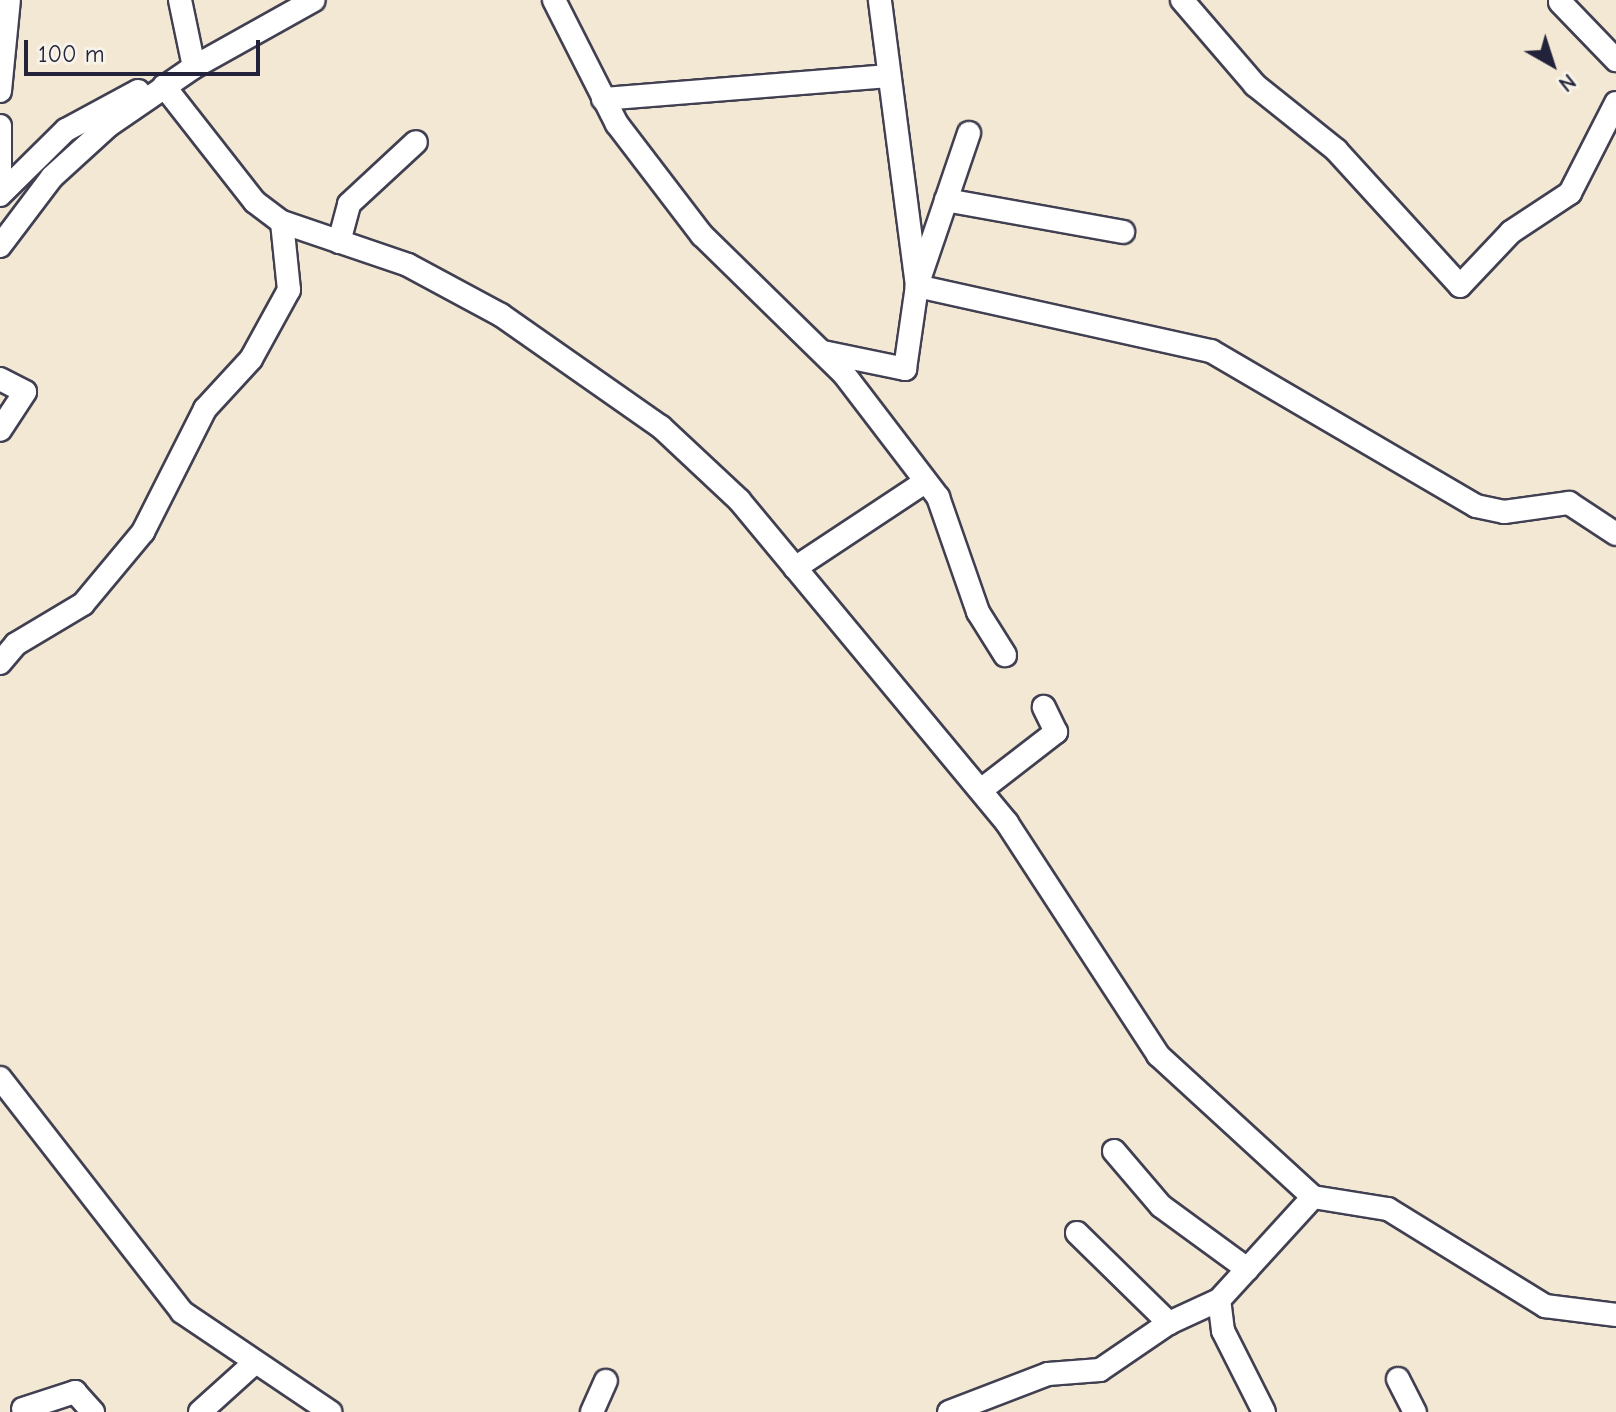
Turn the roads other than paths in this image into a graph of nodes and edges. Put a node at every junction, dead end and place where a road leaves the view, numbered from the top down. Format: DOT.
graph roads {
  1 [pos="9,0"];
  2 [pos="180,0"];
  3 [pos="314,0"];
  4 [pos="554,0"];
  5 [pos="880,0"];
  6 [pos="1182,0"];
  7 [pos="1560,2"];
  8 [pos="1616,60"];
  9 [pos="194,67"];
  10 [pos="887,76"];
  11 [pos="164,86"];
  12 [pos="0,91"];
  13 [pos="603,99"];
  14 [pos="1616,103"];
  15 [pos="0,126"];
  16 [pos="969,133"];
  17 [pos="416,142"];
  18 [pos="0,173"];
  19 [pos="0,197"];
  20 [pos="946,200"];
  21 [pos="22,214"];
  22 [pos="282,222"];
  23 [pos="1123,232"];
  24 [pos="339,242"];
  25 [pos="0,246"];
  26 [pos="917,286"];
  27 [pos="822,352"];
  28 [pos="0,379"];
  29 [pos="0,430"];
  30 [pos="925,482"];
  31 [pos="1616,534"];
  32 [pos="795,568"];
  33 [pos="1005,655"];
  34 [pos="0,663"];
  35 [pos="1044,707"];
  36 [pos="981,790"];
  37 [pos="0,1078"];
  38 [pos="1114,1151"];
  39 [pos="1313,1197"];
  40 [pos="1077,1233"];
  41 [pos="1247,1269"];
  42 [pos="1219,1300"];
  43 [pos="1616,1315"];
  44 [pos="1169,1323"];
  45 [pos="252,1365"];
  46 [pos="1398,1379"];
  47 [pos="606,1381"];
  48 [pos="23,1409"];
  49 [pos="93,1412"];
  50 [pos="200,1412"];
  51 [pos="330,1412"];
  52 [pos="592,1412"];
  53 [pos="949,1412"];
  54 [pos="1264,1412"];
  55 [pos="1415,1412"];
  1 -- 12 [label="street"];
  2 -- 9 [label="street"];
  3 -- 9 [label="street"];
  4 -- 13 [label="street"];
  5 -- 10 [label="street"];
  6 -- 14 [label="street"];
  7 -- 8 [label="street"];
  9 -- 11 [label="street"];
  9 -- 19 [label="street"];
  10 -- 13 [label="street"];
  10 -- 26 [label="street"];
  11 -- 21 [label="street"];
  11 -- 22 [label="street"];
  13 -- 27 [label="street"];
  15 -- 18 [label="street"];
  16 -- 20 [label="street"];
  17 -- 24 [label="street"];
  19 -- 21 [label="street"];
  20 -- 23 [label="street"];
  20 -- 26 [label="street"];
  21 -- 25 [label="street"];
  22 -- 24 [label="street"];
  22 -- 34 [label="street"];
  24 -- 32 [label="street"];
  26 -- 27 [label="street"];
  26 -- 31 [label="street"];
  27 -- 30 [label="street"];
  28 -- 29 [label="street"];
  30 -- 32 [label="street"];
  30 -- 33 [label="street"];
  32 -- 36 [label="street"];
  35 -- 36 [label="street"];
  36 -- 39 [label="street"];
  37 -- 45 [label="street"];
  38 -- 41 [label="street"];
  39 -- 41 [label="street"];
  39 -- 43 [label="street"];
  40 -- 44 [label="street"];
  41 -- 42 [label="street"];
  42 -- 44 [label="street"];
  42 -- 54 [label="street"];
  44 -- 53 [label="street"];
  45 -- 50 [label="street"];
  45 -- 51 [label="street"];
  46 -- 55 [label="street"];
  47 -- 52 [label="street"];
  48 -- 49 [label="street"];
}
